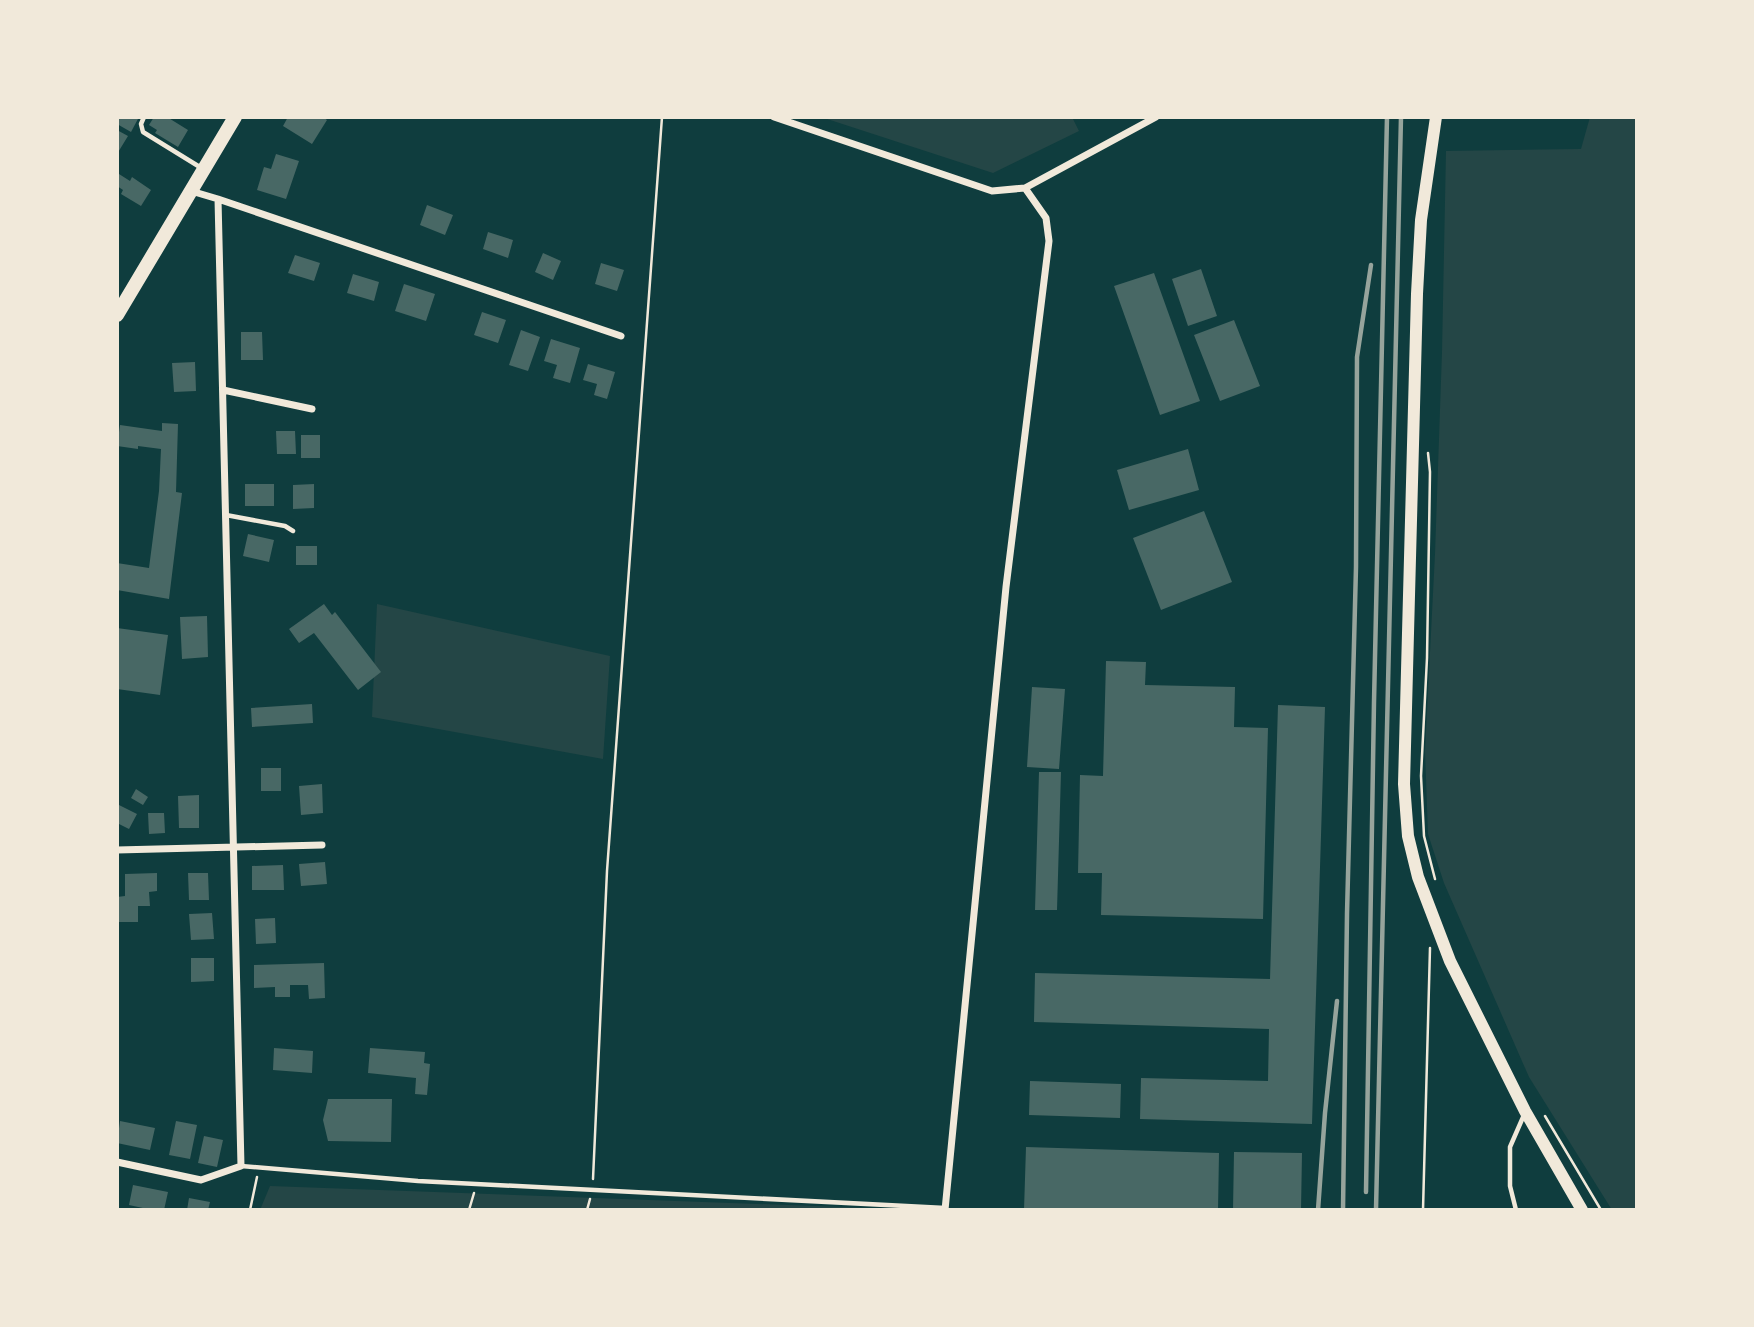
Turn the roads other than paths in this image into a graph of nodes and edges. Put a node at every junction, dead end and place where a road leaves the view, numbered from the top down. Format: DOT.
graph roads {
  1 [pos="144,117"];
  2 [pos="235,117"];
  3 [pos="774,117"];
  4 [pos="1156,117"];
  5 [pos="1436,117"];
  6 [pos="204,170"];
  7 [pos="1025,187"];
  8 [pos="191,191"];
  9 [pos="218,199"];
  10 [pos="117,315"];
  11 [pos="621,336"];
  12 [pos="223,390"];
  13 [pos="312,409"];
  14 [pos="226,515"];
  15 [pos="293,531"];
  16 [pos="322,845"];
  17 [pos="234,847"];
  18 [pos="117,850"];
  19 [pos="1525,1111"];
  20 [pos="117,1162"];
  21 [pos="241,1166"];
  22 [pos="945,1209"];
  23 [pos="1516,1210"];
  24 [pos="1582,1210"];
  1 -- 6 [label="lane"];
  2 -- 6 [label="main road"];
  3 -- 7 [label="street"];
  4 -- 7 [label="street"];
  5 -- 19 [label="street"];
  6 -- 8 [label="main road"];
  7 -- 22 [label="street"];
  8 -- 9 [label="street"];
  8 -- 10 [label="main road"];
  9 -- 11 [label="street"];
  9 -- 12 [label="street"];
  12 -- 13 [label="street"];
  12 -- 14 [label="street"];
  14 -- 15 [label="lane"];
  14 -- 17 [label="street"];
  16 -- 17 [label="street"];
  17 -- 18 [label="street"];
  17 -- 21 [label="street"];
  19 -- 23 [label="lane"];
  19 -- 24 [label="street"];
  20 -- 21 [label="street"];
  21 -- 22 [label="lane"];
}
